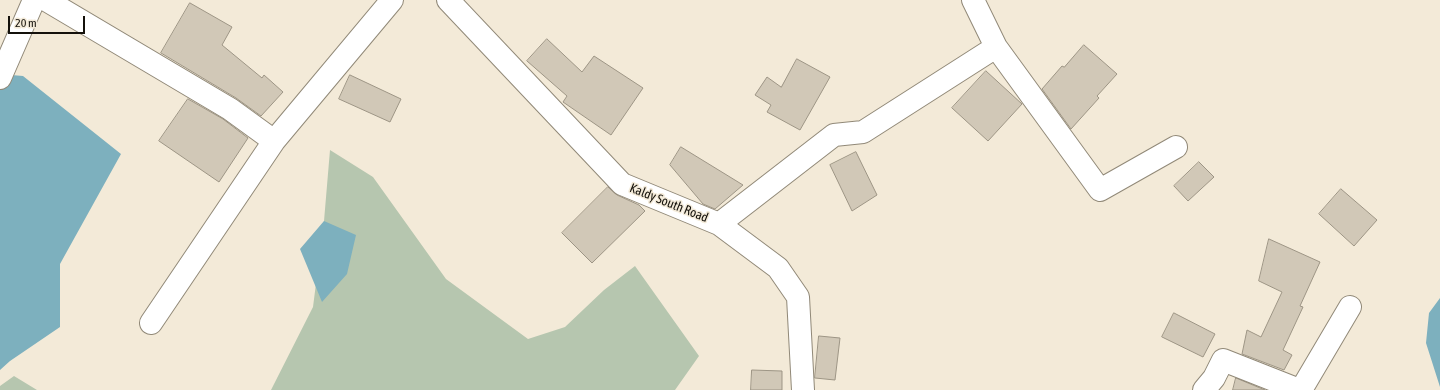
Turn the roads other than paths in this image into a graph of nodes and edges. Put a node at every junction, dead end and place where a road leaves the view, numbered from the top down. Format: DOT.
graph roads {
  1 [pos="34,0"];
  2 [pos="46,0"];
  3 [pos="392,0"];
  4 [pos="448,0"];
  5 [pos="973,0"];
  6 [pos="996,48"];
  7 [pos="0,78"];
  8 [pos="274,141"];
  9 [pos="1176,147"];
  10 [pos="719,224"];
  11 [pos="1350,307"];
  12 [pos="151,323"];
  13 [pos="803,390"];
  14 [pos="1204,390"];
  15 [pos="1300,390"];
  1 -- 7 [label="street"];
  2 -- 8 [label="street"];
  3 -- 8 [label="street"];
  4 -- 10 [label="street, Kaldy South Road"];
  5 -- 6 [label="street"];
  6 -- 9 [label="street"];
  6 -- 10 [label="street"];
  8 -- 12 [label="street"];
  10 -- 13 [label="street, Kaldy South Road"];
  11 -- 15 [label="street"];
  14 -- 15 [label="street"];
}
